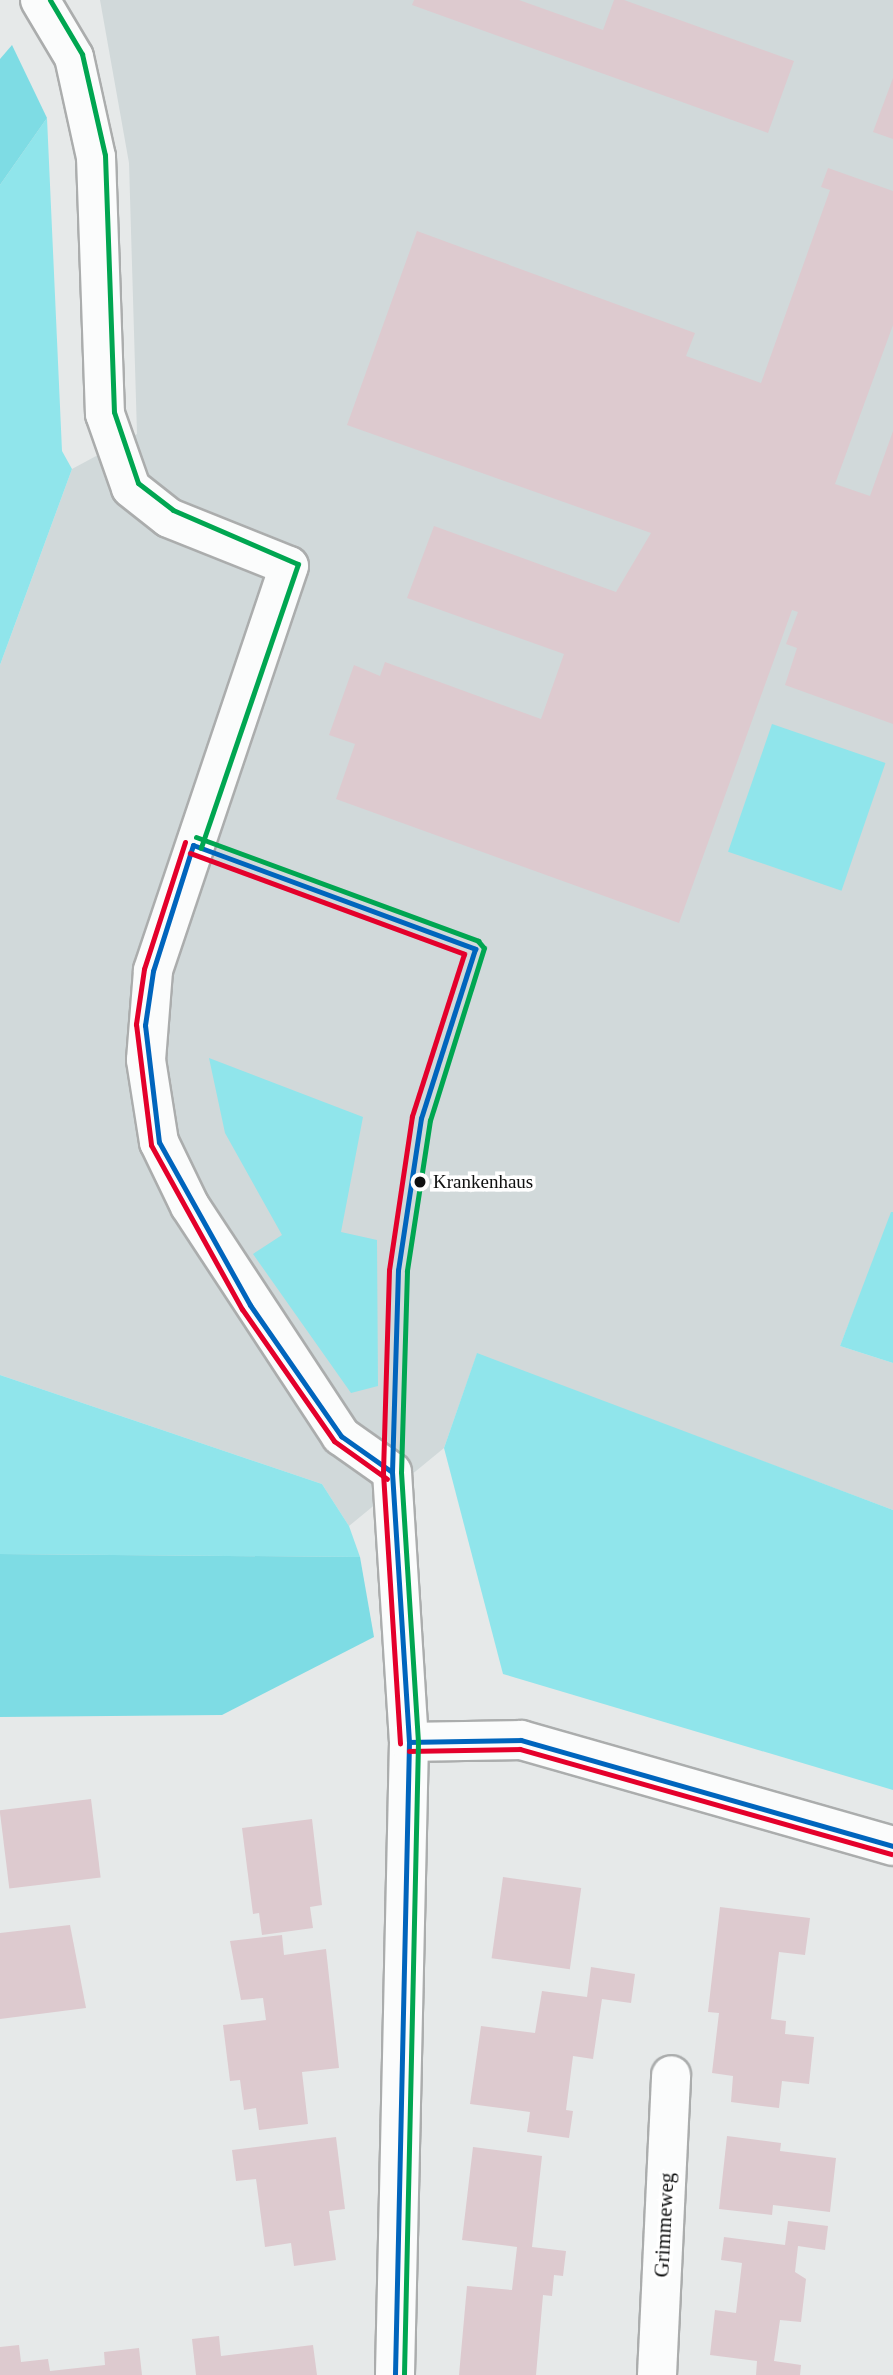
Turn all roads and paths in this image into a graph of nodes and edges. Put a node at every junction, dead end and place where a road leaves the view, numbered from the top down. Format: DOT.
graph roads {
  1 [pos="40,0"];
  2 [pos="409,1742"];
  3 [pos="893,1846"];
  4 [pos="671,2075"];
  5 [pos="395,2375"];
  6 [pos="657,2375"];
  1 -- 2 [label="street"];
  2 -- 3 [label="street"];
  2 -- 5 [label="street"];
  4 -- 6 [label="street, Grimmeweg"];
}
